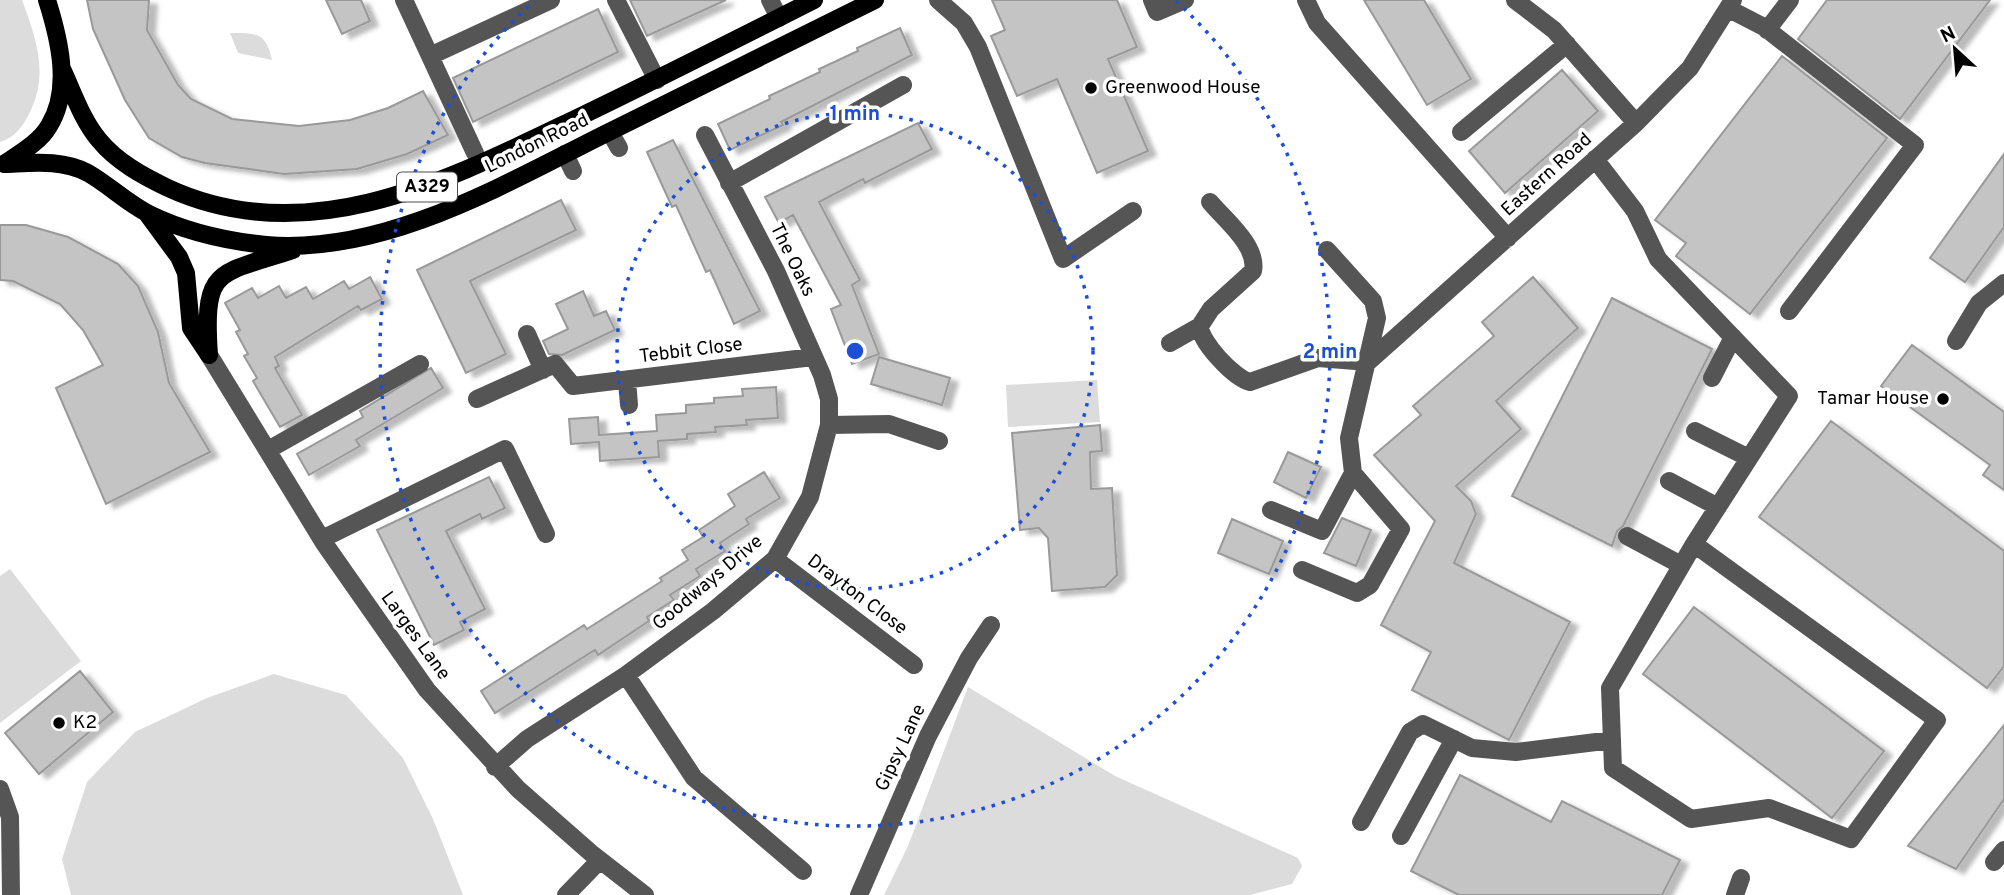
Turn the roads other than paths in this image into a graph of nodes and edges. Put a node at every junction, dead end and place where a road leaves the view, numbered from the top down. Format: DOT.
graph roads {
  1 [pos="47,0"];
  2 [pos="58,0"];
  3 [pos="404,0"];
  4 [pos="551,0"];
  5 [pos="616,0"];
  6 [pos="770,0"];
  7 [pos="814,0"];
  8 [pos="875,0"];
  9 [pos="938,0"];
  10 [pos="961,0"];
  11 [pos="1152,0"];
  12 [pos="1185,0"];
  13 [pos="1306,0"];
  14 [pos="1515,0"];
  15 [pos="1790,0"];
  16 [pos="1731,4"];
  17 [pos="779,18"];
  18 [pos="964,23"];
  19 [pos="55,24"];
  20 [pos="1767,30"];
  21 [pos="1567,44"];
  22 [pos="430,55"];
  23 [pos="62,69"];
  24 [pos="657,80"];
  25 [pos="903,85"];
  26 [pos="1636,123"];
  27 [pos="610,132"];
  28 [pos="1461,132"];
  29 [pos="705,135"];
  30 [pos="619,148"];
  31 [pos="475,153"];
  32 [pos="1595,159"];
  33 [pos="2,165"];
  34 [pos="729,183"];
  35 [pos="1210,202"];
  36 [pos="1133,211"];
  37 [pos="148,213"];
  38 [pos="1508,238"];
  39 [pos="313,244"];
  40 [pos="1327,250"];
  41 [pos="2004,283"];
  42 [pos="1789,311"];
  43 [pos="1200,326"];
  44 [pos="527,334"];
  45 [pos="1733,337"];
  46 [pos="1956,341"];
  47 [pos="1170,343"];
  48 [pos="209,355"];
  49 [pos="813,357"];
  50 [pos="1368,362"];
  51 [pos="420,364"];
  52 [pos="543,370"];
  53 [pos="1712,378"];
  54 [pos="627,380"];
  55 [pos="477,399"];
  56 [pos="629,405"];
  57 [pos="829,425"];
  58 [pos="1695,431"];
  59 [pos="939,441"];
  60 [pos="268,450"];
  61 [pos="1749,458"];
  62 [pos="1353,473"];
  63 [pos="1668,481"];
  64 [pos="1718,507"];
  65 [pos="1271,510"];
  66 [pos="546,534"];
  67 [pos="1627,536"];
  68 [pos="322,539"];
  69 [pos="1693,544"];
  70 [pos="775,559"];
  71 [pos="1681,565"];
  72 [pos="1301,570"];
  73 [pos="991,625"];
  74 [pos="914,665"];
  75 [pos="626,676"];
  76 [pos="1454,739"];
  77 [pos="1612,740"];
  78 [pos="495,767"];
  79 [pos="0,789"];
  80 [pos="1361,822"];
  81 [pos="1401,836"];
  82 [pos="600,860"];
  83 [pos="803,871"];
  84 [pos="7,886"];
  85 [pos="566,895"];
  86 [pos="645,895"];
  87 [pos="859,895"];
  1 -- 19 [label="main road, A329"];
  2 -- 19 [label="street"];
  3 -- 22 [label="street"];
  4 -- 22 [label="street"];
  5 -- 24 [label="street"];
  6 -- 17 [label="street"];
  7 -- 17 [label="main road, London Road / A329"];
  8 -- 27 [label="main road, London Road / A329"];
  9 -- 18 [label="street"];
  10 -- 18 [label="street"];
  11 -- 12 [label="street"];
  13 -- 38 [label="street"];
  14 -- 21 [label="street"];
  15 -- 20 [label="street"];
  16 -- 20 [label="street"];
  16 -- 26 [label="street, Eastern Road"];
  17 -- 24 [label="main road, London Road / A329"];
  18 -- 36 [label="street"];
  19 -- 23 [label="main road, A329"];
  20 -- 42 [label="street"];
  21 -- 26 [label="street"];
  21 -- 28 [label="street"];
  22 -- 31 [label="street"];
  23 -- 24 [label="main road, London Road / A329"];
  23 -- 33 [label="main road, A329"];
  25 -- 34 [label="street"];
  26 -- 32 [label="street, Eastern Road"];
  27 -- 30 [label="street"];
  27 -- 39 [label="main road, London Road / A329"];
  29 -- 34 [label="street, The Oaks"];
  32 -- 38 [label="street, Eastern Road"];
  32 -- 45 [label="street"];
  33 -- 37 [label="main road, London Road / A329"];
  34 -- 49 [label="street, The Oaks"];
  35 -- 43 [label="street"];
  37 -- 39 [label="main road, London Road / A329"];
  37 -- 48 [label="main road"];
  38 -- 50 [label="street, Eastern Road"];
  39 -- 48 [label="main road"];
  40 -- 50 [label="street"];
  41 -- 46 [label="street"];
  43 -- 47 [label="street"];
  43 -- 50 [label="street"];
  44 -- 52 [label="street"];
  45 -- 53 [label="street"];
  45 -- 61 [label="street"];
  48 -- 60 [label="street, Larges Lane"];
  49 -- 54 [label="street, Tebbit Close"];
  49 -- 57 [label="street, Goodways Drive"];
  50 -- 62 [label="street"];
  51 -- 60 [label="street"];
  52 -- 54 [label="street, Tebbit Close"];
  52 -- 55 [label="street"];
  54 -- 56 [label="street"];
  57 -- 59 [label="street"];
  57 -- 70 [label="street, Goodways Drive"];
  58 -- 61 [label="street"];
  60 -- 68 [label="street, Larges Lane"];
  61 -- 64 [label="street"];
  62 -- 65 [label="street"];
  62 -- 72 [label="street"];
  63 -- 64 [label="street"];
  64 -- 69 [label="street"];
  66 -- 68 [label="street"];
  67 -- 71 [label="street"];
  68 -- 78 [label="street, Larges Lane"];
  69 -- 71 [label="street"];
  69 -- 77 [label="street"];
  70 -- 74 [label="street, Drayton Close"];
  70 -- 75 [label="street, Goodways Drive"];
  71 -- 77 [label="street"];
  73 -- 87 [label="street, Gipsy Lane"];
  75 -- 78 [label="street, Goodways Drive"];
  75 -- 83 [label="street"];
  76 -- 77 [label="street"];
  76 -- 80 [label="street"];
  76 -- 81 [label="street"];
  78 -- 82 [label="street, Larges Lane"];
  79 -- 84 [label="street"];
  82 -- 85 [label="street"];
  82 -- 86 [label="street, Larges Lane"];
}
